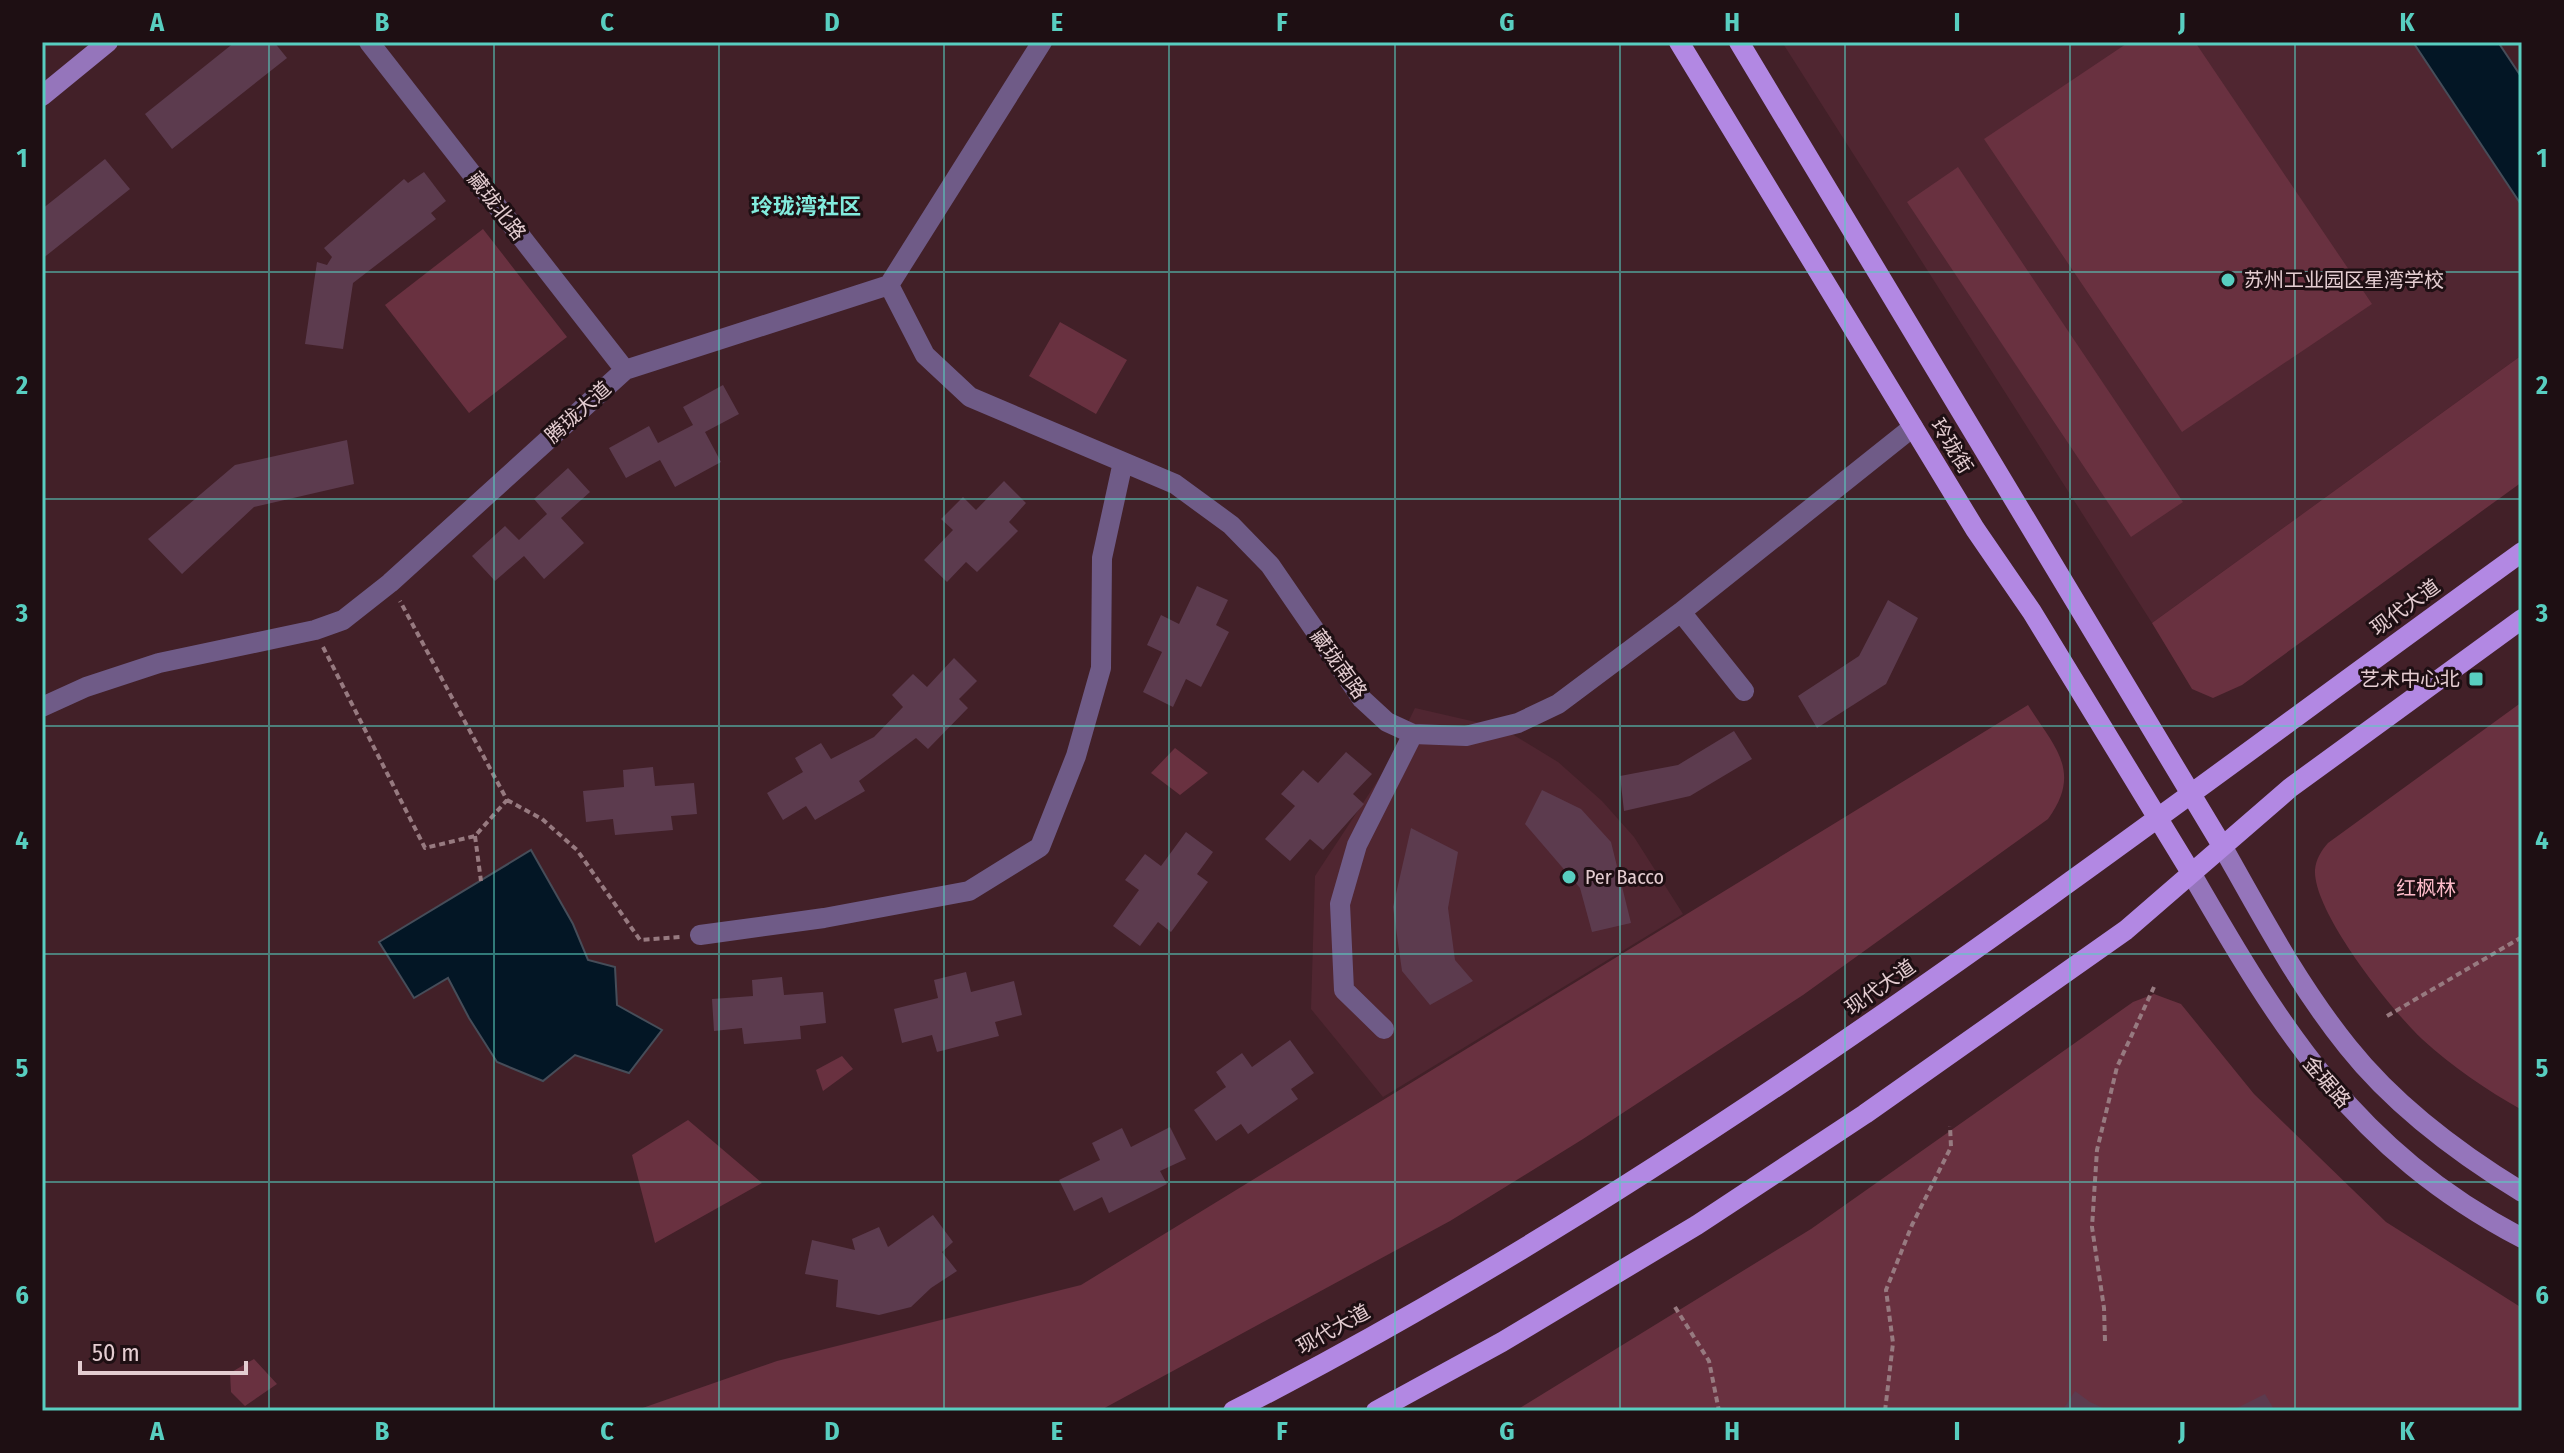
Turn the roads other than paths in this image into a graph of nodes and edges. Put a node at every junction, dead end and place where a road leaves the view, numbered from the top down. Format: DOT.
graph roads {
  1 [pos="108,42"];
  2 [pos="369,42"];
  3 [pos="1042,42"];
  4 [pos="1679,42"];
  5 [pos="1739,42"];
  6 [pos="42,96"];
  7 [pos="889,285"];
  8 [pos="625,370"];
  9 [pos="1913,427"];
  10 [pos="1123,462"];
  11 [pos="2522,552"];
  12 [pos="1681,612"];
  13 [pos="2522,619"];
  14 [pos="1744,691"];
  15 [pos="42,707"];
  16 [pos="1413,734"];
  17 [pos="2190,792"];
  18 [pos="2158,817"];
  19 [pos="2221,844"];
  20 [pos="2190,871"];
  21 [pos="700,935"];
  22 [pos="1384,1029"];
  23 [pos="2522,1192"];
  24 [pos="2522,1238"];
  25 [pos="1233,1411"];
  26 [pos="1376,1411"];
  1 -- 6 [label="main road"];
  2 -- 8 [label="street, 藏珑北路"];
  3 -- 7 [label="street"];
  4 -- 9 [label="main road, 玲珑街"];
  5 -- 17 [label="main road, 玲珑街"];
  7 -- 8 [label="street, 腾珑大道"];
  7 -- 10 [label="street, 藏珑南路"];
  8 -- 15 [label="street, 腾珑大道"];
  9 -- 12 [label="street, 藏珑南路"];
  9 -- 18 [label="main road, 玲珑街"];
  10 -- 16 [label="street, 藏珑南路"];
  10 -- 21 [label="street"];
  11 -- 17 [label="main road, 现代大道"];
  12 -- 14 [label="street"];
  12 -- 16 [label="street, 藏珑南路"];
  13 -- 19 [label="main road"];
  16 -- 22 [label="street"];
  17 -- 18 [label="main road, 现代大道"];
  17 -- 19 [label="main road, 玲珑街"];
  18 -- 20 [label="main road, 玲珑街"];
  18 -- 25 [label="main road, 现代大道"];
  19 -- 20 [label="main road"];
  19 -- 23 [label="main road, 金琚路"];
  20 -- 24 [label="main road, 金琚路"];
  20 -- 26 [label="main road"];
}
